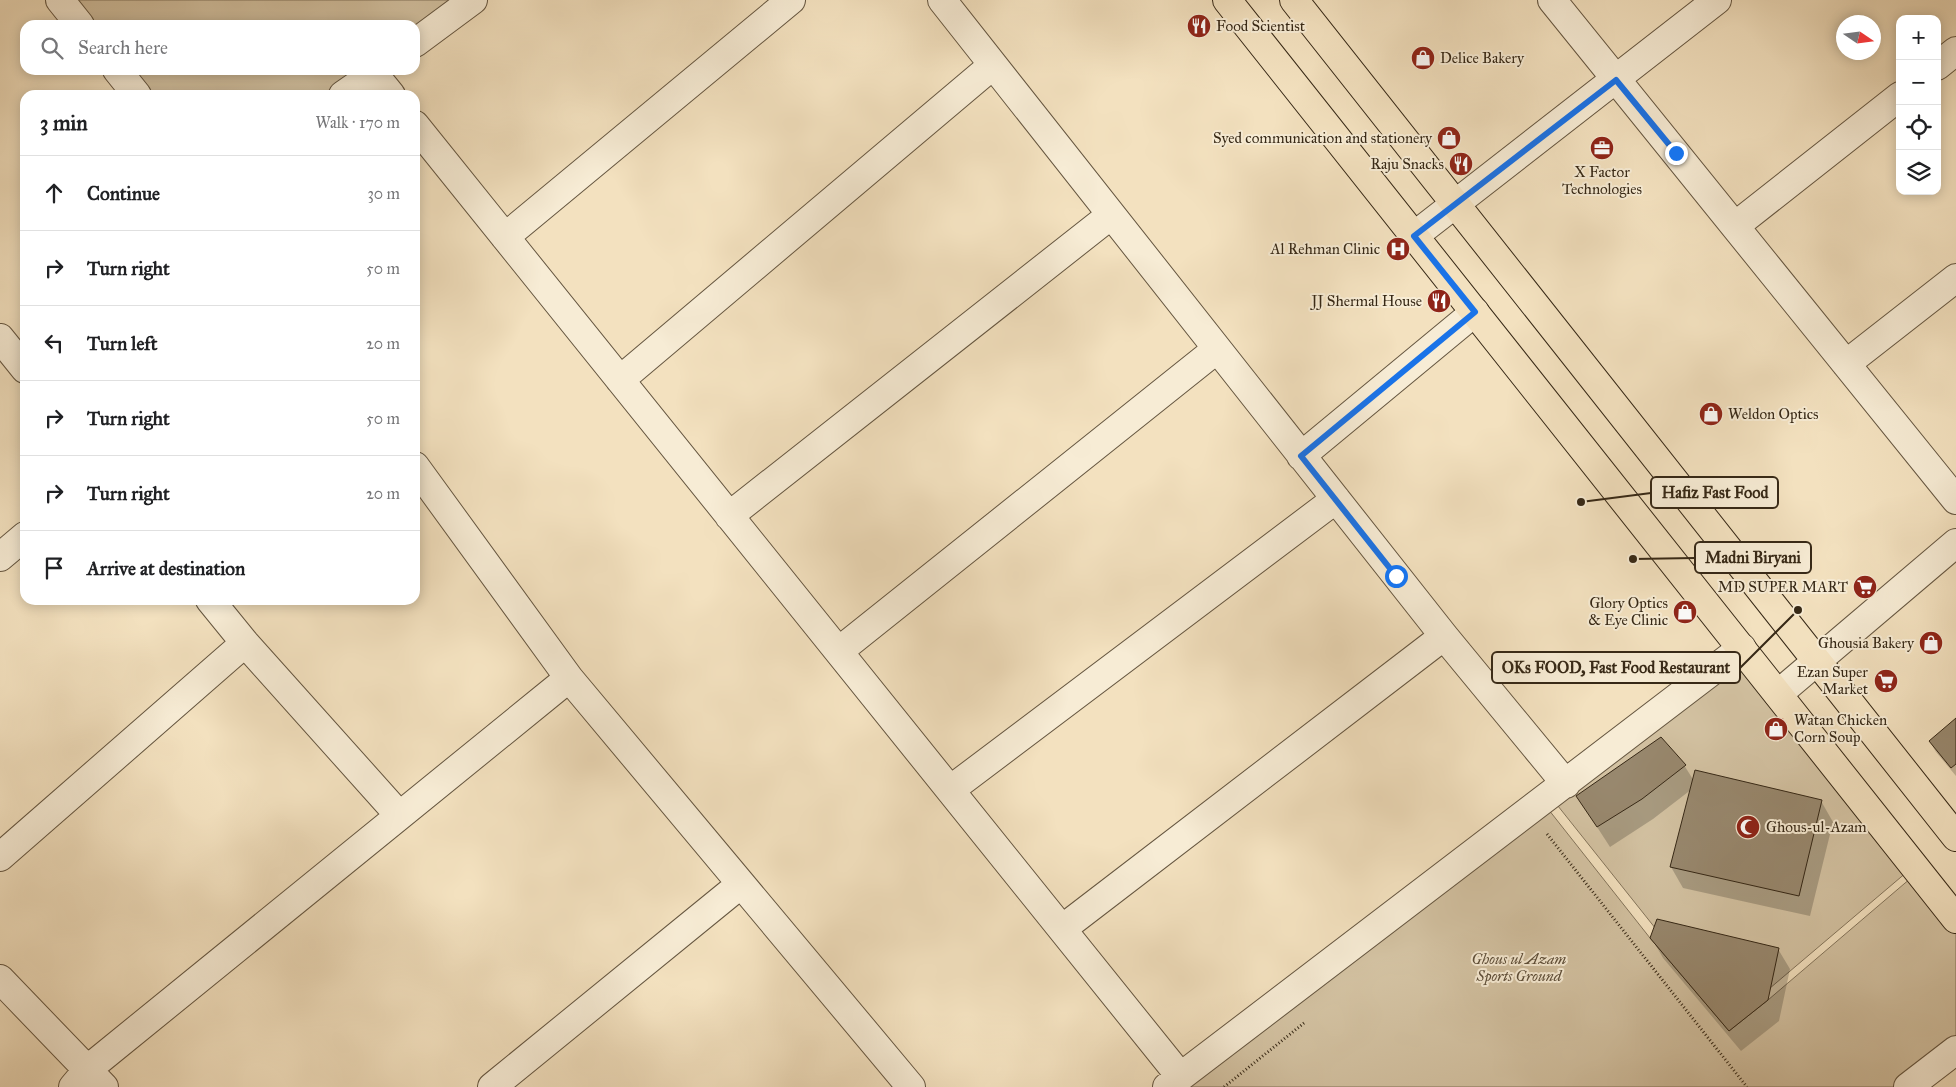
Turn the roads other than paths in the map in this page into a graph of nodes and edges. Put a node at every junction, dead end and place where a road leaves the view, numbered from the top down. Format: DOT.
graph roads {
  1 [pos="60,0"];
  2 [pos="473,0"];
  3 [pos="791,0"];
  4 [pos="942,0"];
  5 [pos="1227,0"];
  6 [pos="1294,0"];
  7 [pos="1552,0"];
  8 [pos="1717,0"];
  9 [pos="76,20"];
  10 [pos="420,39"];
  11 [pos="1956,51"];
  12 [pos="1941,63"];
  13 [pos="993,65"];
  14 [pos="121,75"];
  15 [pos="372,75"];
  16 [pos="378,75"];
  17 [pos="1616,80"];
  18 [pos="133,90"];
  19 [pos="350,90"];
  20 [pos="388,90"];
  21 [pos="1896,99"];
  22 [pos="420,131"];
  23 [pos="1455,203"];
  24 [pos="1111,215"];
  25 [pos="1735,226"];
  26 [pos="505,236"];
  27 [pos="1414,236"];
  28 [pos="1956,278"];
  29 [pos="1475,312"];
  30 [pos="0,338"];
  31 [pos="1217,349"];
  32 [pos="20,363"];
  33 [pos="1846,364"];
  34 [pos="620,380"];
  35 [pos="1301,456"];
  36 [pos="420,473"];
  37 [pos="1336,499"];
  38 [pos="1956,500"];
  39 [pos="729,516"];
  40 [pos="20,540"];
  41 [pos="1956,543"];
  42 [pos="0,557"];
  43 [pos="214,605"];
  44 [pos="1444,636"];
  45 [pos="245,643"];
  46 [pos="1742,648"];
  47 [pos="839,651"];
  48 [pos="1818,662"];
  49 [pos="570,678"];
  50 [pos="1778,694"];
  51 [pos="1566,784"];
  52 [pos="950,790"];
  53 [pos="399,815"];
  54 [pos="1956,836"];
  55 [pos="0,857"];
  56 [pos="742,884"];
  57 [pos="1956,919"];
  58 [pos="1062,929"];
  59 [pos="0,979"];
  60 [pos="1956,1050"];
  61 [pos="88,1081"];
  62 [pos="1173,1081"];
  63 [pos="492,1087"];
  64 [pos="911,1087"];
  65 [pos="1908,1087"];
  1 -- 9 [label="street"];
  2 -- 10 [label="street"];
  3 -- 26 [label="street"];
  4 -- 13 [label="street"];
  5 -- 27 [label="main road"];
  6 -- 23 [label="main road"];
  7 -- 17 [label="street"];
  8 -- 17 [label="street"];
  11 -- 12 [label="street"];
  13 -- 24 [label="street"];
  13 -- 34 [label="street"];
  14 -- 18 [label="street"];
  15 -- 19 [label="street"];
  16 -- 20 [label="street"];
  17 -- 23 [label="street"];
  17 -- 25 [label="street"];
  21 -- 25 [label="street"];
  22 -- 26 [label="street"];
  23 -- 27 [label="street"];
  23 -- 48 [label="main road"];
  24 -- 31 [label="street"];
  24 -- 39 [label="street"];
  25 -- 33 [label="street"];
  26 -- 34 [label="street"];
  27 -- 29 [label="main road"];
  28 -- 33 [label="street"];
  29 -- 35 [label="street"];
  29 -- 46 [label="main road"];
  30 -- 32 [label="street"];
  31 -- 35 [label="street"];
  31 -- 47 [label="street"];
  33 -- 38 [label="street"];
  34 -- 39 [label="street"];
  35 -- 37 [label="street"];
  36 -- 49 [label="street"];
  37 -- 44 [label="street"];
  37 -- 52 [label="street"];
  39 -- 47 [label="street"];
  40 -- 42 [label="street"];
  41 -- 48 [label="street"];
  43 -- 45 [label="street"];
  44 -- 51 [label="street"];
  44 -- 58 [label="street"];
  45 -- 53 [label="street"];
  45 -- 55 [label="street"];
  46 -- 50 [label="main road"];
  46 -- 51 [label="street"];
  47 -- 52 [label="street"];
  48 -- 50 [label="street"];
  48 -- 54 [label="main road"];
  49 -- 53 [label="street"];
  49 -- 56 [label="street"];
  50 -- 57 [label="main road"];
  51 -- 62 [label="street"];
  52 -- 58 [label="street"];
  53 -- 61 [label="street"];
  56 -- 63 [label="street"];
  56 -- 64 [label="street"];
  58 -- 62 [label="street"];
  59 -- 61 [label="street"];
  60 -- 65 [label="street"];
}
